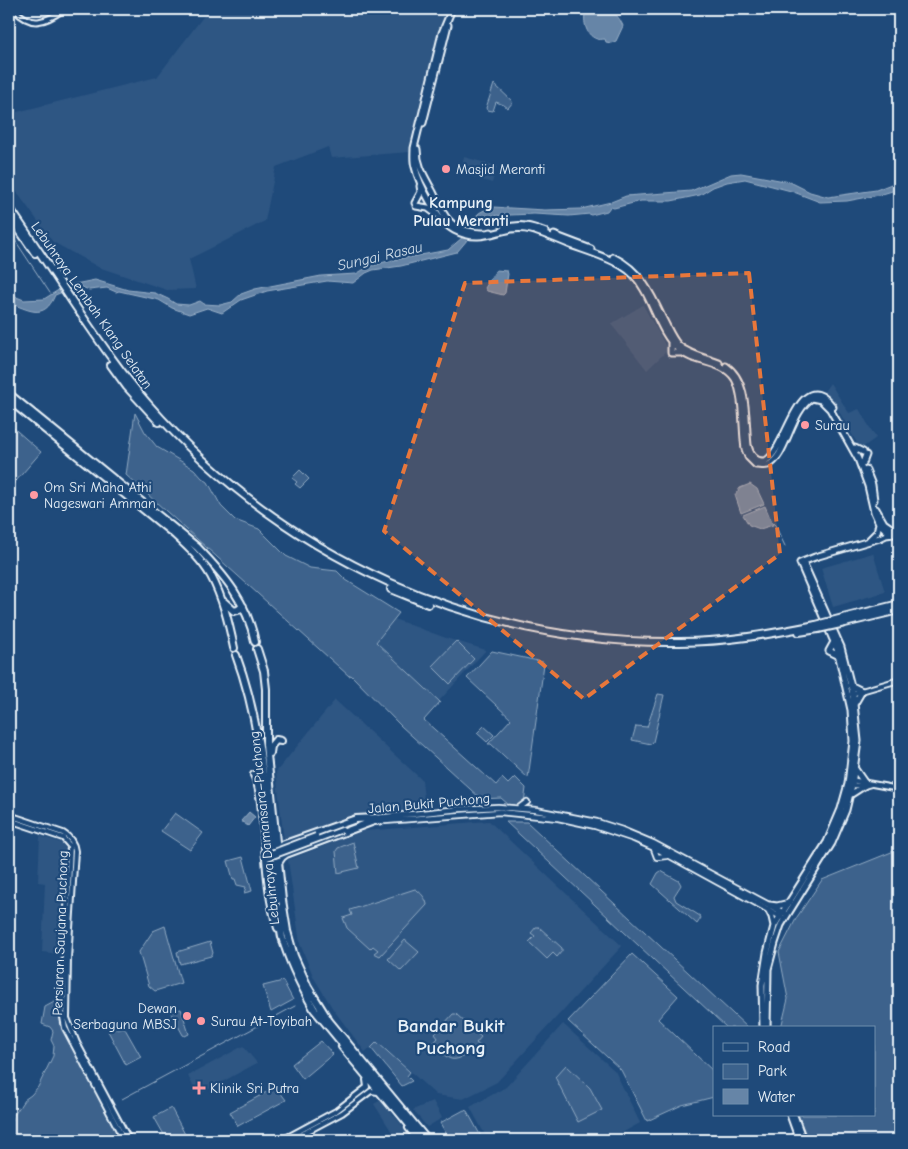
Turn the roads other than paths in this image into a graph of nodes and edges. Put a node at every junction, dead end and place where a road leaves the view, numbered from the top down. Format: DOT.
graph roads {
  1 [pos="14,9"];
  2 [pos="64,9"];
  3 [pos="454,9"];
  4 [pos="417,174"];
  5 [pos="9,207"];
  6 [pos="9,215"];
  7 [pos="438,216"];
  8 [pos="459,231"];
  9 [pos="476,235"];
  10 [pos="56,281"];
  11 [pos="9,388"];
  12 [pos="9,394"];
  13 [pos="9,400"];
  14 [pos="19,402"];
  15 [pos="855,448"];
  16 [pos="863,463"];
  17 [pos="880,523"];
  18 [pos="897,534"];
  19 [pos="869,540"];
  20 [pos="815,557"];
  21 [pos="802,562"];
  22 [pos="810,575"];
  23 [pos="220,597"];
  24 [pos="899,604"];
  25 [pos="243,606"];
  26 [pos="899,610"];
  27 [pos="844,620"];
  28 [pos="899,680"];
  29 [pos="850,685"];
  30 [pos="862,691"];
  31 [pos="850,694"];
  32 [pos="854,704"];
  33 [pos="281,741"];
  34 [pos="269,764"];
  35 [pos="854,769"];
  36 [pos="254,775"];
  37 [pos="263,778"];
  38 [pos="850,782"];
  39 [pos="864,784"];
  40 [pos="899,789"];
  41 [pos="850,795"];
  42 [pos="261,800"];
  43 [pos="516,808"];
  44 [pos="458,809"];
  45 [pos="536,810"];
  46 [pos="9,815"];
  47 [pos="459,815"];
  48 [pos="9,820"];
  49 [pos="375,820"];
  50 [pos="264,830"];
  51 [pos="274,837"];
  52 [pos="282,845"];
  53 [pos="286,854"];
  54 [pos="266,856"];
  55 [pos="278,864"];
  56 [pos="724,883"];
  57 [pos="271,894"];
  58 [pos="789,903"];
  59 [pos="769,907"];
  60 [pos="784,915"];
  61 [pos="774,926"];
  62 [pos="282,935"];
  63 [pos="766,969"];
  64 [pos="763,1026"];
  65 [pos="767,1026"];
  66 [pos="332,1032"];
  67 [pos="366,1078"];
  68 [pos="378,1092"];
  69 [pos="790,1116"];
  70 [pos="794,1116"];
  71 [pos="801,1139"];
  72 [pos="124,1140"];
  73 [pos="129,1140"];
  74 [pos="282,1140"];
  75 [pos="291,1140"];
  76 [pos="417,1140"];
  77 [pos="422,1140"];
  78 [pos="427,1140"];
  1 -- 2 [label="street"];
  3 -- 4 [label="main road"];
  3 -- 8 [label="main road"];
  4 -- 7 [label="main road"];
  4 -- 7 [label="main road"];
  5 -- 10 [label="highway, Lebuhraya Lembah Klang Selatan"];
  6 -- 10 [label="highway, Lebuhraya Lembah Klang Selatan"];
  7 -- 8 [label="main road"];
  8 -- 9 [label="main road"];
  9 -- 15 [label="main road"];
  9 -- 17 [label="main road"];
  10 -- 27 [label="highway, Lebuhraya Lembah Klang Selatan, bridge"];
  11 -- 14 [label="highway"];
  12 -- 14 [label="highway, Lebuhraya Damansara–Puchong"];
  13 -- 23 [label="highway, Lebuhraya Damansara–Puchong"];
  14 -- 25 [label="highway, Lebuhraya Damansara–Puchong"];
  15 -- 16 [label="main road"];
  15 -- 16 [label="main road"];
  16 -- 18 [label="main road"];
  17 -- 18 [label="main road"];
  17 -- 19 [label="main road"];
  18 -- 19 [label="main road"];
  19 -- 20 [label="main road"];
  20 -- 21 [label="main road"];
  20 -- 22 [label="main road"];
  21 -- 22 [label="main road"];
  21 -- 31 [label="main road"];
  22 -- 29 [label="main road"];
  23 -- 25 [label="highway"];
  23 -- 37 [label="highway, Lebuhraya Damansara–Puchong"];
  24 -- 27 [label="highway, Lebuhraya Lembah Klang Selatan"];
  25 -- 34 [label="highway, Lebuhraya Damansara–Puchong"];
  26 -- 27 [label="highway, Lebuhraya Lembah Klang Selatan"];
  28 -- 30 [label="street"];
  29 -- 30 [label="main road"];
  29 -- 31 [label="main road"];
  30 -- 31 [label="street"];
  30 -- 32 [label="main road"];
  31 -- 32 [label="main road"];
  31 -- 38 [label="main road"];
  32 -- 35 [label="main road"];
  33 -- 34 [label="highway"];
  34 -- 51 [label="highway, Lebuhraya Damansara–Puchong"];
  35 -- 38 [label="main road"];
  35 -- 39 [label="main road"];
  36 -- 42 [label="highway"];
  37 -- 42 [label="highway"];
  37 -- 62 [label="highway, Lebuhraya Damansara–Puchong"];
  38 -- 39 [label="street"];
  38 -- 41 [label="main road"];
  38 -- 58 [label="main road"];
  39 -- 40 [label="street"];
  39 -- 41 [label="main road"];
  41 -- 60 [label="main road"];
  42 -- 50 [label="highway"];
  43 -- 44 [label="main road, Jalan Bukit Puchong"];
  43 -- 45 [label="main road, Jalan Bukit Puchong"];
  43 -- 45 [label="main road"];
  44 -- 47 [label="main road"];
  44 -- 49 [label="main road, Jalan Bukit Puchong"];
  45 -- 56 [label="main road, Jalan Bukit Puchong"];
  46 -- 73 [label="street, Persiaran Saujana Puchong"];
  47 -- 49 [label="main road, Jalan Bukit Puchong"];
  47 -- 56 [label="main road, Jalan Bukit Puchong"];
  48 -- 72 [label="street, Persiaran Saujana Puchong"];
  49 -- 52 [label="highway"];
  49 -- 53 [label="highway"];
  49 -- 54 [label="main road, Jalan Bukit Puchong, bridge"];
  50 -- 54 [label="highway"];
  50 -- 57 [label="highway"];
  51 -- 52 [label="highway"];
  51 -- 55 [label="highway, Lebuhraya Damansara–Puchong"];
  52 -- 53 [label="highway"];
  53 -- 55 [label="highway"];
  54 -- 57 [label="highway"];
  55 -- 78 [label="highway, Lebuhraya Damansara–Puchong"];
  56 -- 59 [label="main road, Jalan Bukit Puchong"];
  57 -- 62 [label="highway"];
  58 -- 59 [label="main road"];
  58 -- 60 [label="main road"];
  59 -- 60 [label="main road, Jalan Bukit Puchong"];
  59 -- 61 [label="main road"];
  60 -- 61 [label="main road"];
  60 -- 63 [label="main road"];
  61 -- 63 [label="main road"];
  62 -- 66 [label="highway, Lebuhraya Damansara–Puchong"];
  63 -- 64 [label="main road"];
  63 -- 65 [label="main road"];
  66 -- 67 [label="street"];
  66 -- 77 [label="highway, Lebuhraya Damansara–Puchong"];
  67 -- 68 [label="street"];
  67 -- 74 [label="street"];
  68 -- 75 [label="street"];
  68 -- 76 [label="street"];
  69 -- 71 [label="main road"];
  70 -- 71 [label="main road"];
}
